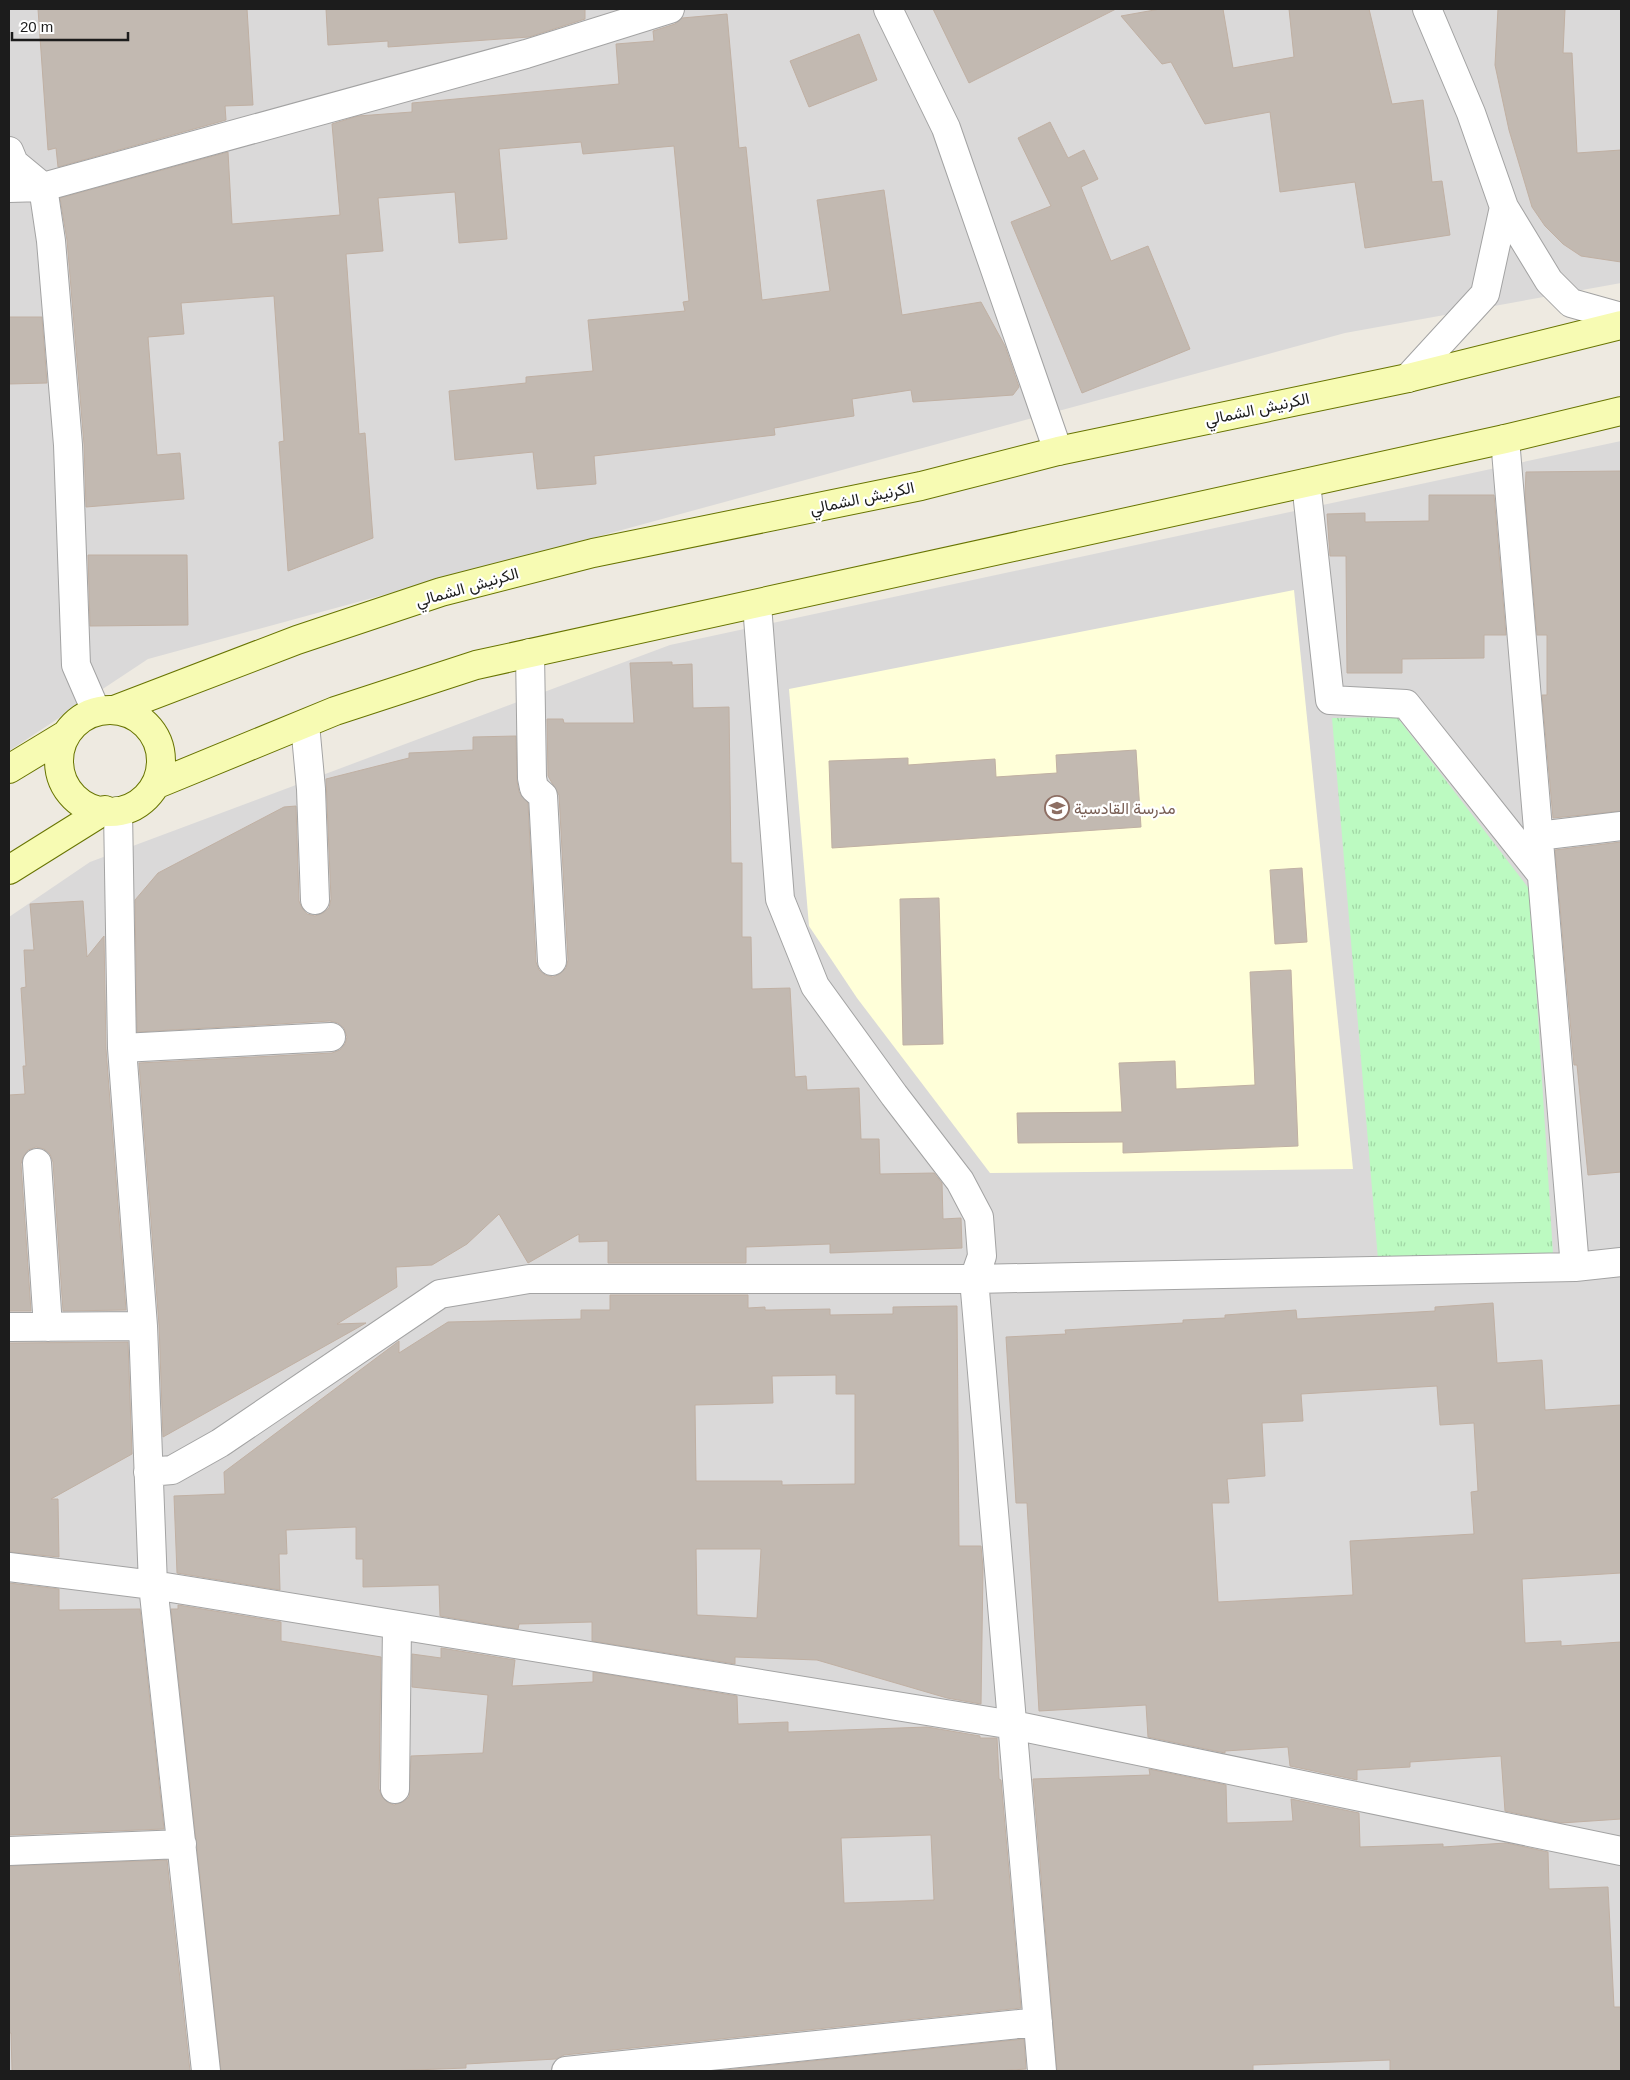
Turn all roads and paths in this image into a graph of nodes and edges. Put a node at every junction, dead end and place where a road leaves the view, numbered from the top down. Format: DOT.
graph roads {
  1 [pos="670,9"];
  2 [pos="888,9"];
  3 [pos="1427,9"];
  4 [pos="9,151"];
  5 [pos="43,187"];
  6 [pos="9,188"];
  7 [pos="1504,207"];
  8 [pos="1621,317"];
  9 [pos="1621,325"];
  10 [pos="1408,378"];
  11 [pos="1621,411"];
  12 [pos="1506,439"];
  13 [pos="1058,451"];
  14 [pos="1306,483"];
  15 [pos="757,605"];
  16 [pos="530,653"];
  17 [pos="105,711"];
  18 [pos="305,724"];
  19 [pos="65,735"];
  20 [pos="9,769"];
  21 [pos="155,785"];
  22 [pos="111,811"];
  23 [pos="1621,826"];
  24 [pos="1538,836"];
  25 [pos="9,870"];
  26 [pos="1542,875"];
  27 [pos="316,900"];
  28 [pos="552,961"];
  29 [pos="331,1037"];
  30 [pos="122,1048"];
  31 [pos="37,1163"];
  32 [pos="1621,1262"];
  33 [pos="1574,1266"];
  34 [pos="974,1280"];
  35 [pos="48,1326"];
  36 [pos="143,1326"];
  37 [pos="9,1327"];
  38 [pos="148,1472"];
  39 [pos="9,1568"];
  40 [pos="153,1585"];
  41 [pos="397,1625"];
  42 [pos="1013,1725"];
  43 [pos="395,1789"];
  44 [pos="182,1844"];
  45 [pos="9,1851"];
  46 [pos="1621,1851"];
  47 [pos="1038,2022"];
  48 [pos="206,2071"];
  49 [pos="566,2071"];
  50 [pos="1042,2071"];
  1 -- 5 [label="street"];
  2 -- 13 [label="street"];
  3 -- 7 [label="street"];
  4 -- 5 [label="street"];
  5 -- 6 [label="street"];
  5 -- 17 [label="street"];
  7 -- 8 [label="street"];
  7 -- 10 [label="street"];
  9 -- 10 [label="main road, الكرنيش الشمالي"];
  10 -- 13 [label="main road, الكرنيش الشمالي"];
  11 -- 12 [label="main road"];
  12 -- 14 [label="main road"];
  12 -- 24 [label="street"];
  13 -- 17 [label="main road, الكرنيش الشمالي"];
  14 -- 15 [label="main road"];
  14 -- 26 [label="street"];
  15 -- 16 [label="main road"];
  15 -- 34 [label="street"];
  16 -- 18 [label="main road"];
  16 -- 28 [label="street"];
  17 -- 19 [label="main road"];
  17 -- 21 [label="main road"];
  18 -- 21 [label="main road"];
  18 -- 27 [label="street"];
  19 -- 20 [label="main road"];
  19 -- 22 [label="main road"];
  21 -- 22 [label="main road"];
  22 -- 25 [label="main road"];
  22 -- 30 [label="street"];
  23 -- 24 [label="street"];
  24 -- 26 [label="street"];
  26 -- 33 [label="street"];
  29 -- 30 [label="street"];
  30 -- 36 [label="street"];
  31 -- 35 [label="street"];
  32 -- 33 [label="street"];
  33 -- 34 [label="street"];
  34 -- 38 [label="street"];
  34 -- 42 [label="street"];
  35 -- 36 [label="street"];
  35 -- 37 [label="street"];
  36 -- 38 [label="street"];
  38 -- 40 [label="street"];
  39 -- 40 [label="street"];
  40 -- 41 [label="street"];
  40 -- 44 [label="street"];
  41 -- 42 [label="street"];
  41 -- 43 [label="street"];
  42 -- 46 [label="street"];
  42 -- 47 [label="street"];
  44 -- 45 [label="street"];
  44 -- 48 [label="street"];
  47 -- 49 [label="street"];
  47 -- 50 [label="street"];
}
